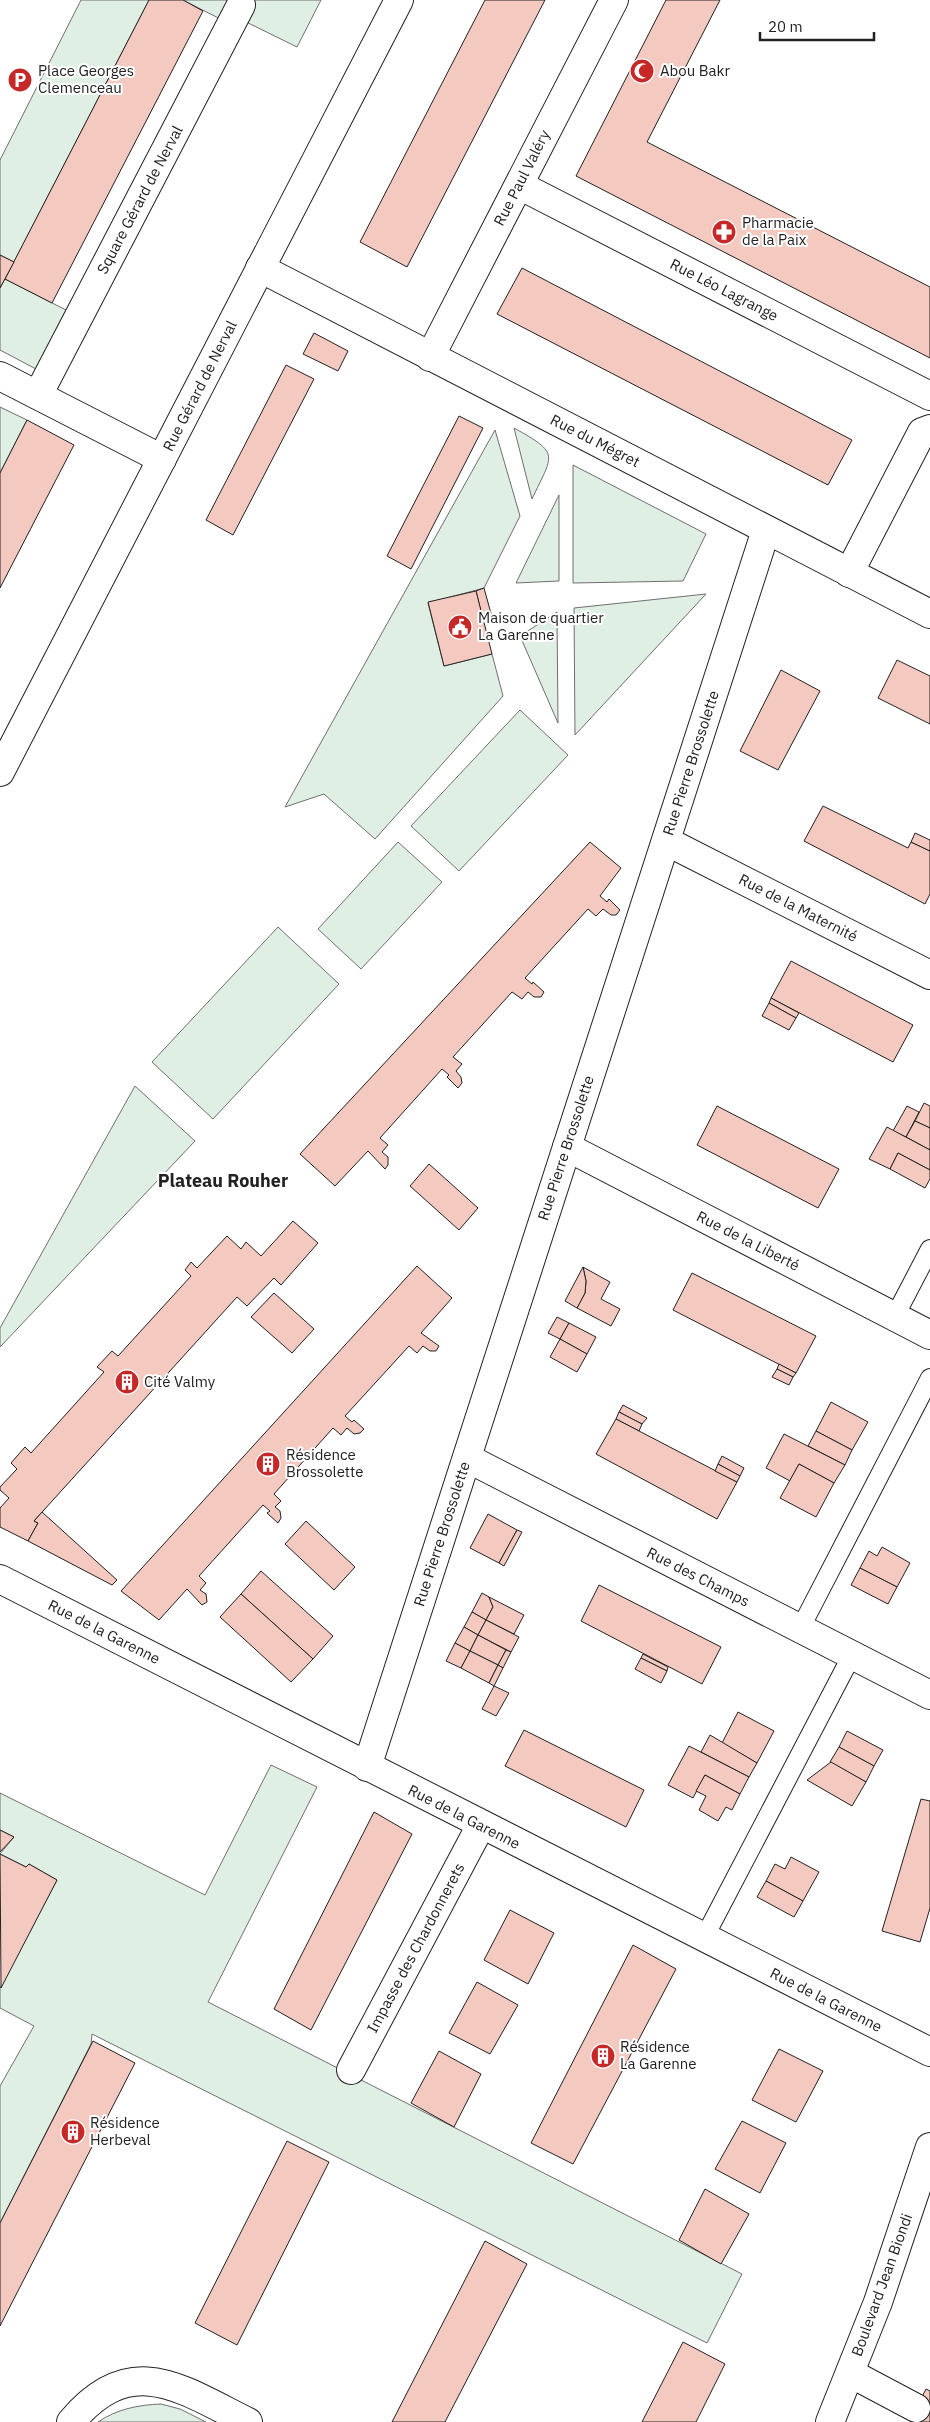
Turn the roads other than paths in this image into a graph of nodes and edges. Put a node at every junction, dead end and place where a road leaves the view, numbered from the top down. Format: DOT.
graph roads {
  1 [pos="399,0"];
  2 [pos="614,0"];
  3 [pos="241,5"];
  4 [pos="519,184"];
  5 [pos="260,268"];
  6 [pos="430,357"];
  7 [pos="0,376"];
  8 [pos="38,395"];
  9 [pos="930,396"];
  10 [pos="930,429"];
  11 [pos="162,459"];
  12 [pos="766,530"];
  13 [pos="849,572"];
  14 [pos="930,614"];
  15 [pos="0,772"];
  16 [pos="666,841"];
  17 [pos="930,976"];
  18 [pos="567,1147"];
  19 [pos="930,1249"];
  20 [pos="895,1316"];
  21 [pos="930,1335"];
  22 [pos="930,1378"];
  23 [pos="467,1458"];
  24 [pos="0,1579"];
  25 [pos="800,1629"];
  26 [pos="852,1655"];
  27 [pos="930,1695"];
  28 [pos="367,1767"];
  29 [pos="481,1825"];
  30 [pos="704,1938"];
  31 [pos="930,2052"];
  32 [pos="351,2070"];
  33 [pos="930,2147"];
  34 [pos="850,2373"];
  35 [pos="916,2408"];
  36 [pos="71,2422"];
  37 [pos="248,2422"];
  38 [pos="830,2422"];
  1 -- 5 [label="street, Rue Gérard de Nerval"];
  2 -- 4 [label="street, Rue Paul Valéry"];
  3 -- 8 [label="street, Square Gérard de Nerval"];
  4 -- 6 [label="street, Rue Paul Valéry"];
  4 -- 9 [label="street, Rue Léo Lagrange"];
  5 -- 6 [label="street, Rue du Mégret"];
  5 -- 11 [label="street, Rue Gérard de Nerval"];
  6 -- 12 [label="street, Rue du Mégret"];
  7 -- 8 [label="street"];
  8 -- 11 [label="street"];
  10 -- 13 [label="street"];
  11 -- 15 [label="street, Rue Gérard de Nerval"];
  12 -- 13 [label="street, Rue du Mégret"];
  12 -- 16 [label="street, Rue Pierre Brossolette"];
  13 -- 14 [label="street, Rue du Mégret"];
  16 -- 17 [label="street, Rue de la Maternité"];
  16 -- 18 [label="street, Rue Pierre Brossolette"];
  18 -- 20 [label="street, Rue de la Liberté"];
  18 -- 23 [label="street, Rue Pierre Brossolette"];
  19 -- 20 [label="lane"];
  20 -- 21 [label="street, Rue de la Liberté"];
  22 -- 25 [label="lane"];
  23 -- 25 [label="street, Rue des Champs"];
  23 -- 28 [label="street, Rue Pierre Brossolette"];
  24 -- 28 [label="street, Rue de la Garenne"];
  25 -- 26 [label="street, Rue des Champs"];
  26 -- 27 [label="street, Rue des Champs"];
  26 -- 30 [label="lane"];
  28 -- 29 [label="street, Rue de la Garenne"];
  29 -- 30 [label="street, Rue de la Garenne"];
  29 -- 32 [label="street, Impasse des Chardonnerets"];
  30 -- 31 [label="street, Rue de la Garenne"];
  33 -- 34 [label="street, Boulevard Jean Biondi"];
  34 -- 35 [label="street"];
  34 -- 38 [label="street, Boulevard Jean Biondi"];
  36 -- 37 [label="street"];
}
